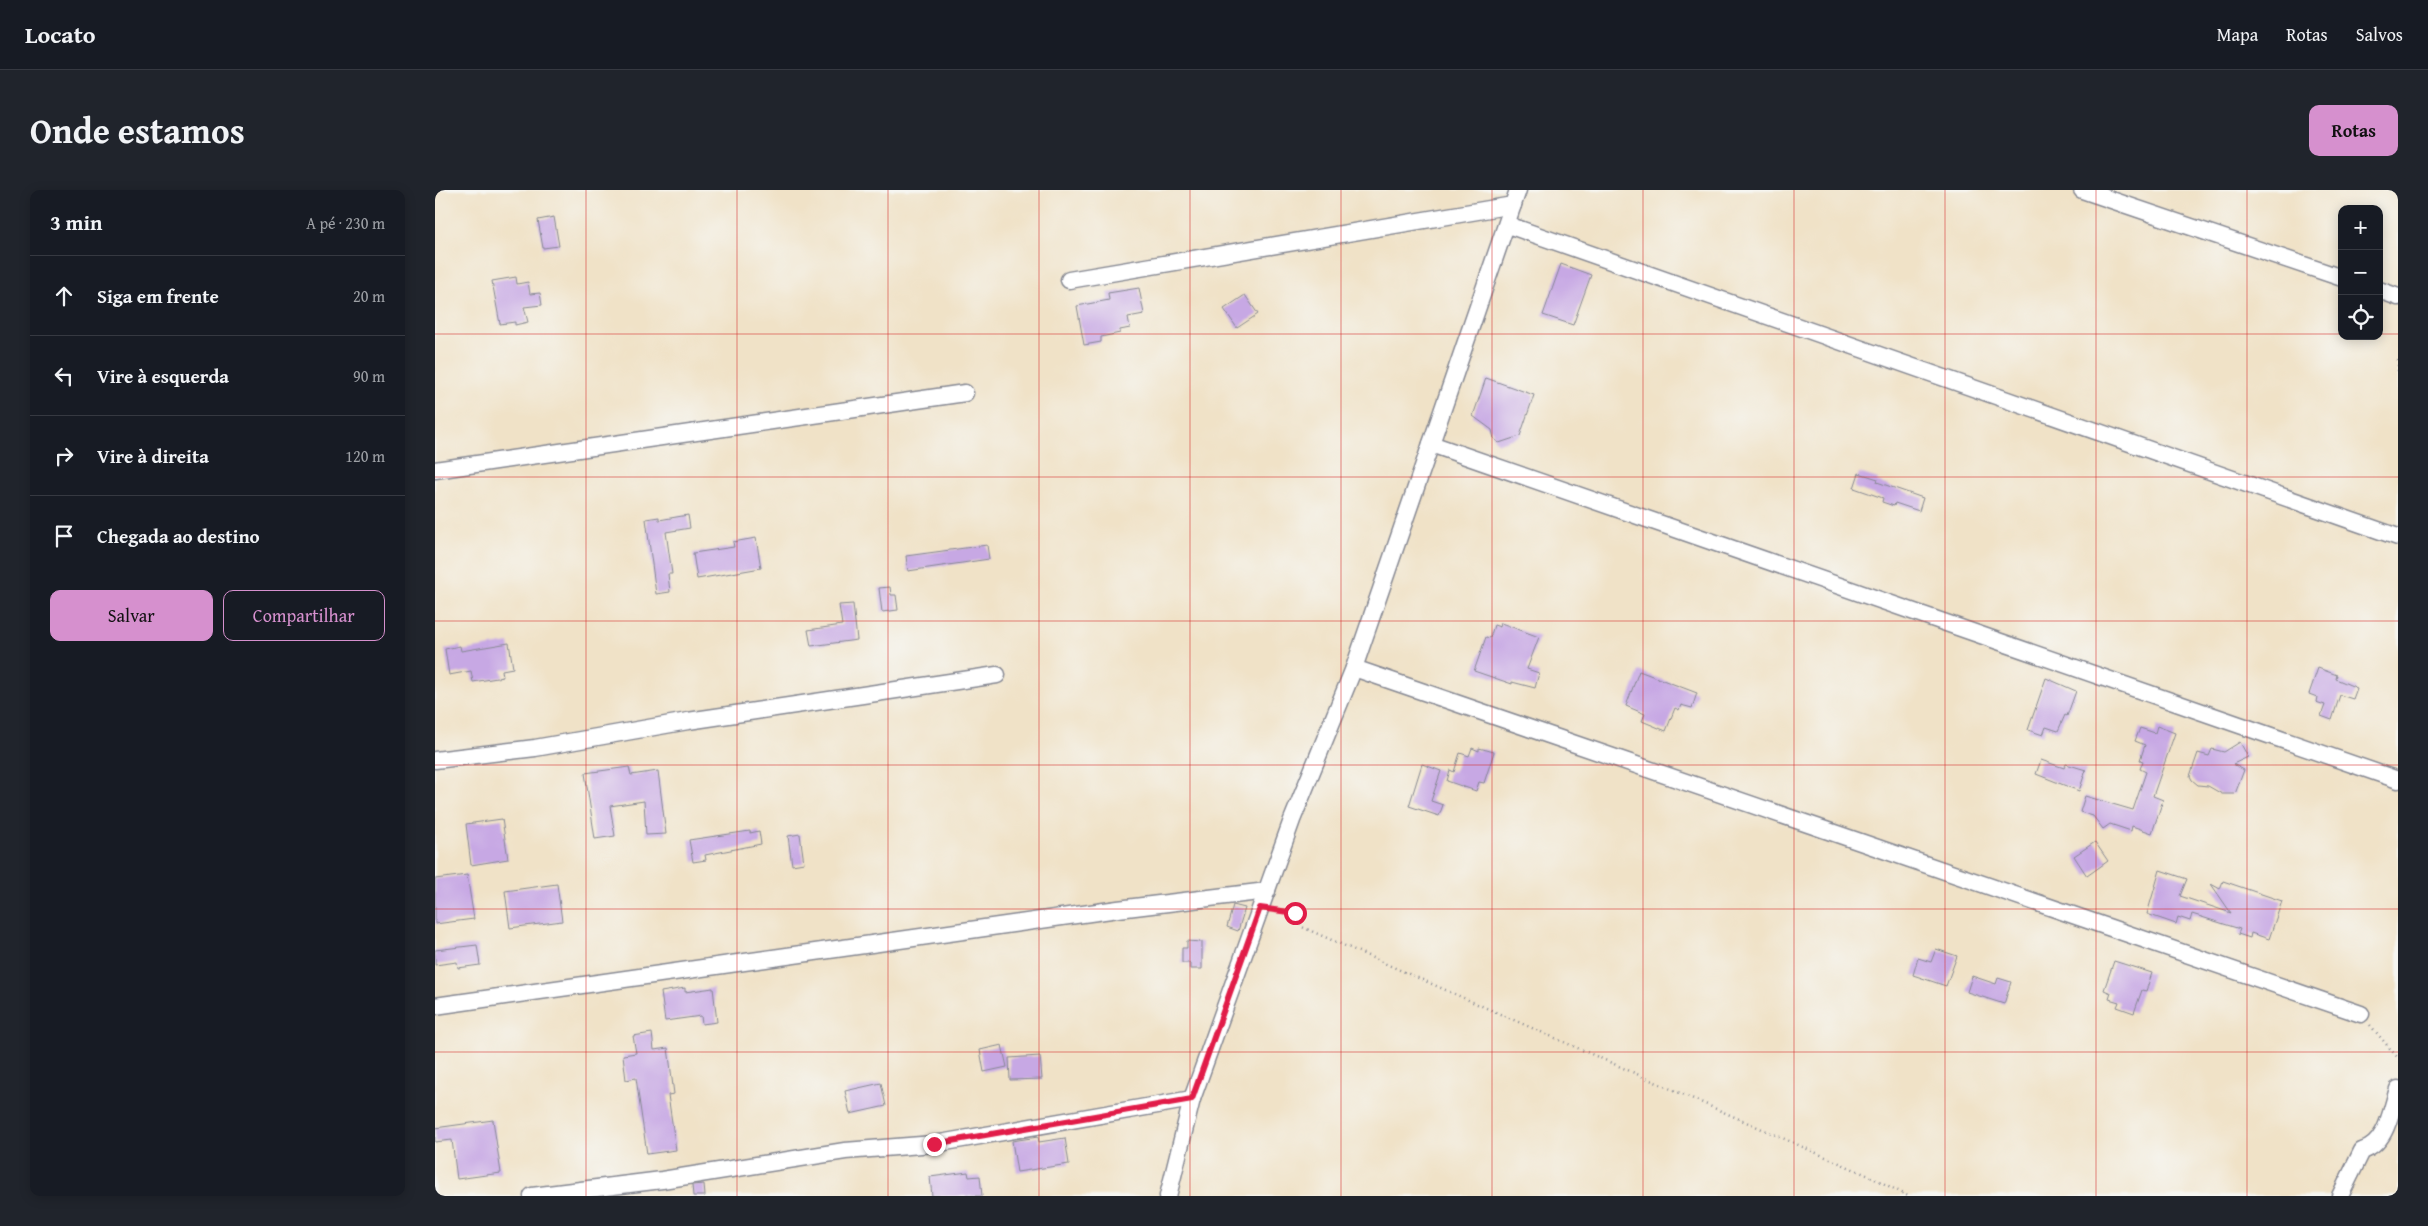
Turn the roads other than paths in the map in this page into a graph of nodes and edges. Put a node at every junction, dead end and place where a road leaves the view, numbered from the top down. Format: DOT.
graph roads {
  1 [pos="2082,190"];
  2 [pos="1516,198"];
  3 [pos="1508,225"];
  4 [pos="2338,277"];
  5 [pos="1069,280"];
  6 [pos="2383,291"];
  7 [pos="2398,297"];
  8 [pos="965,392"];
  9 [pos="1431,444"];
  10 [pos="435,470"];
  11 [pos="2398,537"];
  12 [pos="1354,668"];
  13 [pos="997,675"];
  14 [pos="435,760"];
  15 [pos="2398,780"];
  16 [pos="1267,891"];
  17 [pos="435,1006"];
  18 [pos="2361,1014"];
  19 [pos="2398,1089"];
  20 [pos="1192,1099"];
  21 [pos="532,1196"];
  22 [pos="1168,1196"];
  23 [pos="2340,1196"];
  1 -- 4 [label="street"];
  2 -- 3 [label="street"];
  2 -- 5 [label="street"];
  3 -- 9 [label="street"];
  3 -- 11 [label="street"];
  6 -- 7 [label="street"];
  8 -- 10 [label="street"];
  9 -- 12 [label="street"];
  9 -- 15 [label="street"];
  12 -- 16 [label="street"];
  12 -- 18 [label="street"];
  13 -- 14 [label="street"];
  16 -- 17 [label="street"];
  16 -- 20 [label="street"];
  19 -- 23 [label="street"];
  20 -- 21 [label="street"];
  20 -- 22 [label="street"];
}
